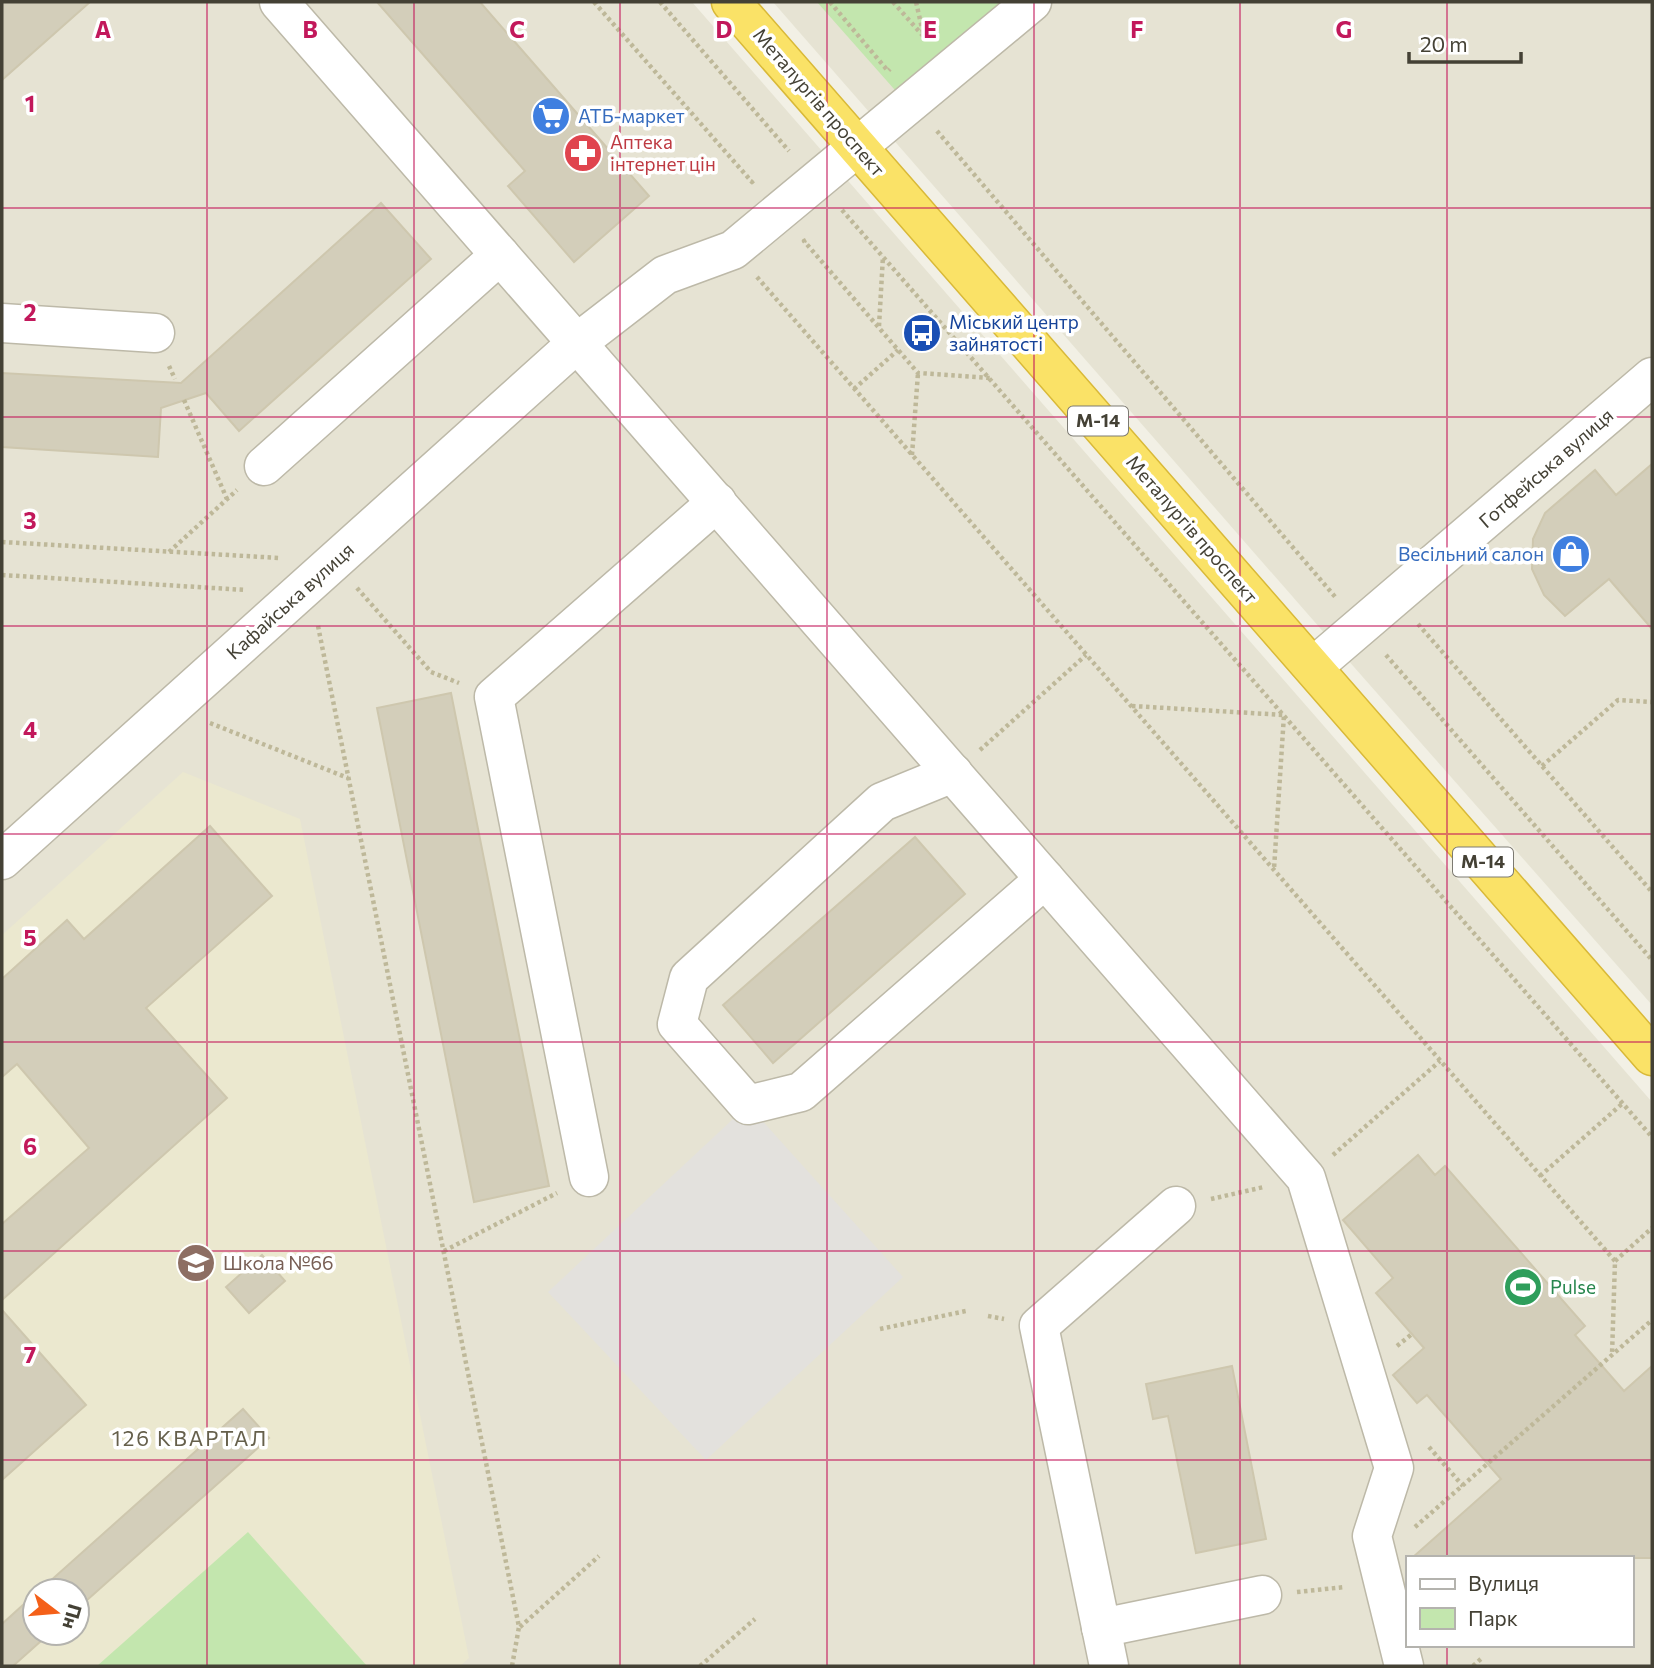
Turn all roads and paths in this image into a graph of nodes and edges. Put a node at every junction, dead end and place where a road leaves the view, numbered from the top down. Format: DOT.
graph roads {
  1 [pos="279,2"];
  2 [pos="594,2"];
  3 [pos="660,2"];
  4 [pos="731,2"];
  5 [pos="830,2"];
  6 [pos="893,2"];
  7 [pos="916,2"];
  8 [pos="1032,2"];
  9 [pos="888,71"];
  10 [pos="937,131"];
  11 [pos="858,147"];
  12 [pos="790,150"];
  13 [pos="751,182"];
  14 [pos="842,210"];
  15 [pos="804,241"];
  16 [pos="500,255"];
  17 [pos="883,256"];
  18 [pos="761,281"];
  19 [pos="2,323"];
  20 [pos="879,327"];
  21 [pos="155,332"];
  22 [pos="578,343"];
  23 [pos="898,350"];
  24 [pos="918,373"];
  25 [pos="990,378"];
  26 [pos="1649,386"];
  27 [pos="854,389"];
  28 [pos="184,400"];
  29 [pos="912,455"];
  30 [pos="264,466"];
  31 [pos="227,500"];
  32 [pos="717,502"];
  33 [pos="2,541"];
  34 [pos="169,552"];
  35 [pos="2,575"];
  36 [pos="314,580"];
  37 [pos="1415,620"];
  38 [pos="1371,638"];
  39 [pos="1086,655"];
  40 [pos="1313,667"];
  41 [pos="456,682"];
  42 [pos="1652,702"];
  43 [pos="1131,706"];
  44 [pos="172,707"];
  45 [pos="1284,715"];
  46 [pos="1542,766"];
  47 [pos="953,774"];
  48 [pos="349,779"];
  49 [pos="2,860"];
  50 [pos="1273,870"];
  51 [pos="1045,879"];
  52 [pos="1652,892"];
  53 [pos="1652,960"];
  54 [pos="1652,1056"];
  55 [pos="1440,1061"];
  56 [pos="1623,1103"];
  57 [pos="1652,1137"];
  58 [pos="1540,1176"];
  59 [pos="589,1177"];
  60 [pos="1306,1178"];
  61 [pos="1176,1206"];
  62 [pos="531,1207"];
  63 [pos="1652,1228"];
  64 [pos="444,1251"];
  65 [pos="1615,1261"];
  66 [pos="966,1311"];
  67 [pos="1652,1320"];
  68 [pos="880,1329"];
  69 [pos="1412,1334"];
  70 [pos="1396,1348"];
  71 [pos="1612,1355"];
  72 [pos="1406,1535"];
  73 [pos="599,1556"];
  74 [pos="1384,1584"];
  75 [pos="1262,1595"];
  76 [pos="755,1619"];
  77 [pos="519,1627"];
  78 [pos="1101,1628"];
  79 [pos="1483,1657"];
  80 [pos="512,1666"];
  81 [pos="701,1666"];
  82 [pos="1109,1666"];
  83 [pos="1404,1666"];
  84 [pos="1473,1666"];
  1 -- 16 [label="street"];
  2 -- 13 [label="path"];
  3 -- 12 [label="path"];
  4 -- 11 [label="highway, Металургів проспект / М-14"];
  5 -- 9 [label="path"];
  6 -- 7 [label="path"];
  8 -- 11 [label="street"];
  10 -- 38 [label="path"];
  11 -- 22 [label="street, Кафайська вулиця"];
  11 -- 40 [label="highway, Металургів проспект / М-14"];
  14 -- 17 [label="path"];
  15 -- 20 [label="path"];
  16 -- 22 [label="street"];
  16 -- 30 [label="street"];
  17 -- 20 [label="path"];
  17 -- 25 [label="path"];
  18 -- 27 [label="path"];
  19 -- 21 [label="street"];
  20 -- 23 [label="path"];
  22 -- 32 [label="street"];
  22 -- 36 [label="street, Кафайська вулиця"];
  23 -- 24 [label="path"];
  23 -- 27 [label="path"];
  24 -- 25 [label="path"];
  24 -- 29 [label="path"];
  25 -- 45 [label="path"];
  26 -- 38 [label="street, Готфейська вулиця"];
  27 -- 29 [label="path"];
  28 -- 31 [label="path"];
  29 -- 39 [label="path"];
  30 -- 31 [label="path"];
  31 -- 34 [label="path"];
  32 -- 47 [label="street"];
  32 -- 59 [label="street"];
  33 -- 34 [label="path"];
  34 -- 36 [label="path"];
  35 -- 36 [label="path"];
  36 -- 41 [label="path"];
  36 -- 44 [label="street, Кафайська вулиця"];
  36 -- 48 [label="path"];
  37 -- 46 [label="path"];
  38 -- 40 [label="street, Готфейська вулиця"];
  38 -- 53 [label="path"];
  39 -- 43 [label="path"];
  39 -- 47 [label="path"];
  40 -- 54 [label="highway, Металургів проспект / М-14"];
  42 -- 46 [label="path"];
  43 -- 45 [label="path"];
  43 -- 50 [label="path"];
  44 -- 48 [label="path"];
  44 -- 49 [label="street, Кафайська вулиця"];
  45 -- 50 [label="path"];
  45 -- 56 [label="path"];
  46 -- 52 [label="path"];
  47 -- 51 [label="street"];
  47 -- 51 [label="street"];
  48 -- 64 [label="path"];
  50 -- 55 [label="path"];
  51 -- 60 [label="street"];
  55 -- 58 [label="path"];
  55 -- 60 [label="path"];
  56 -- 57 [label="path"];
  56 -- 58 [label="path"];
  58 -- 65 [label="path"];
  60 -- 61 [label="path"];
  60 -- 74 [label="street"];
  61 -- 78 [label="street"];
  62 -- 64 [label="path"];
  63 -- 65 [label="path"];
  64 -- 77 [label="path"];
  65 -- 71 [label="path"];
  66 -- 68 [label="path"];
  67 -- 71 [label="path"];
  69 -- 70 [label="path"];
  71 -- 72 [label="path"];
  73 -- 77 [label="path"];
  74 -- 75 [label="path"];
  74 -- 83 [label="street"];
  75 -- 78 [label="street"];
  76 -- 81 [label="path"];
  77 -- 80 [label="path"];
  78 -- 82 [label="street"];
  79 -- 84 [label="path"];
}
